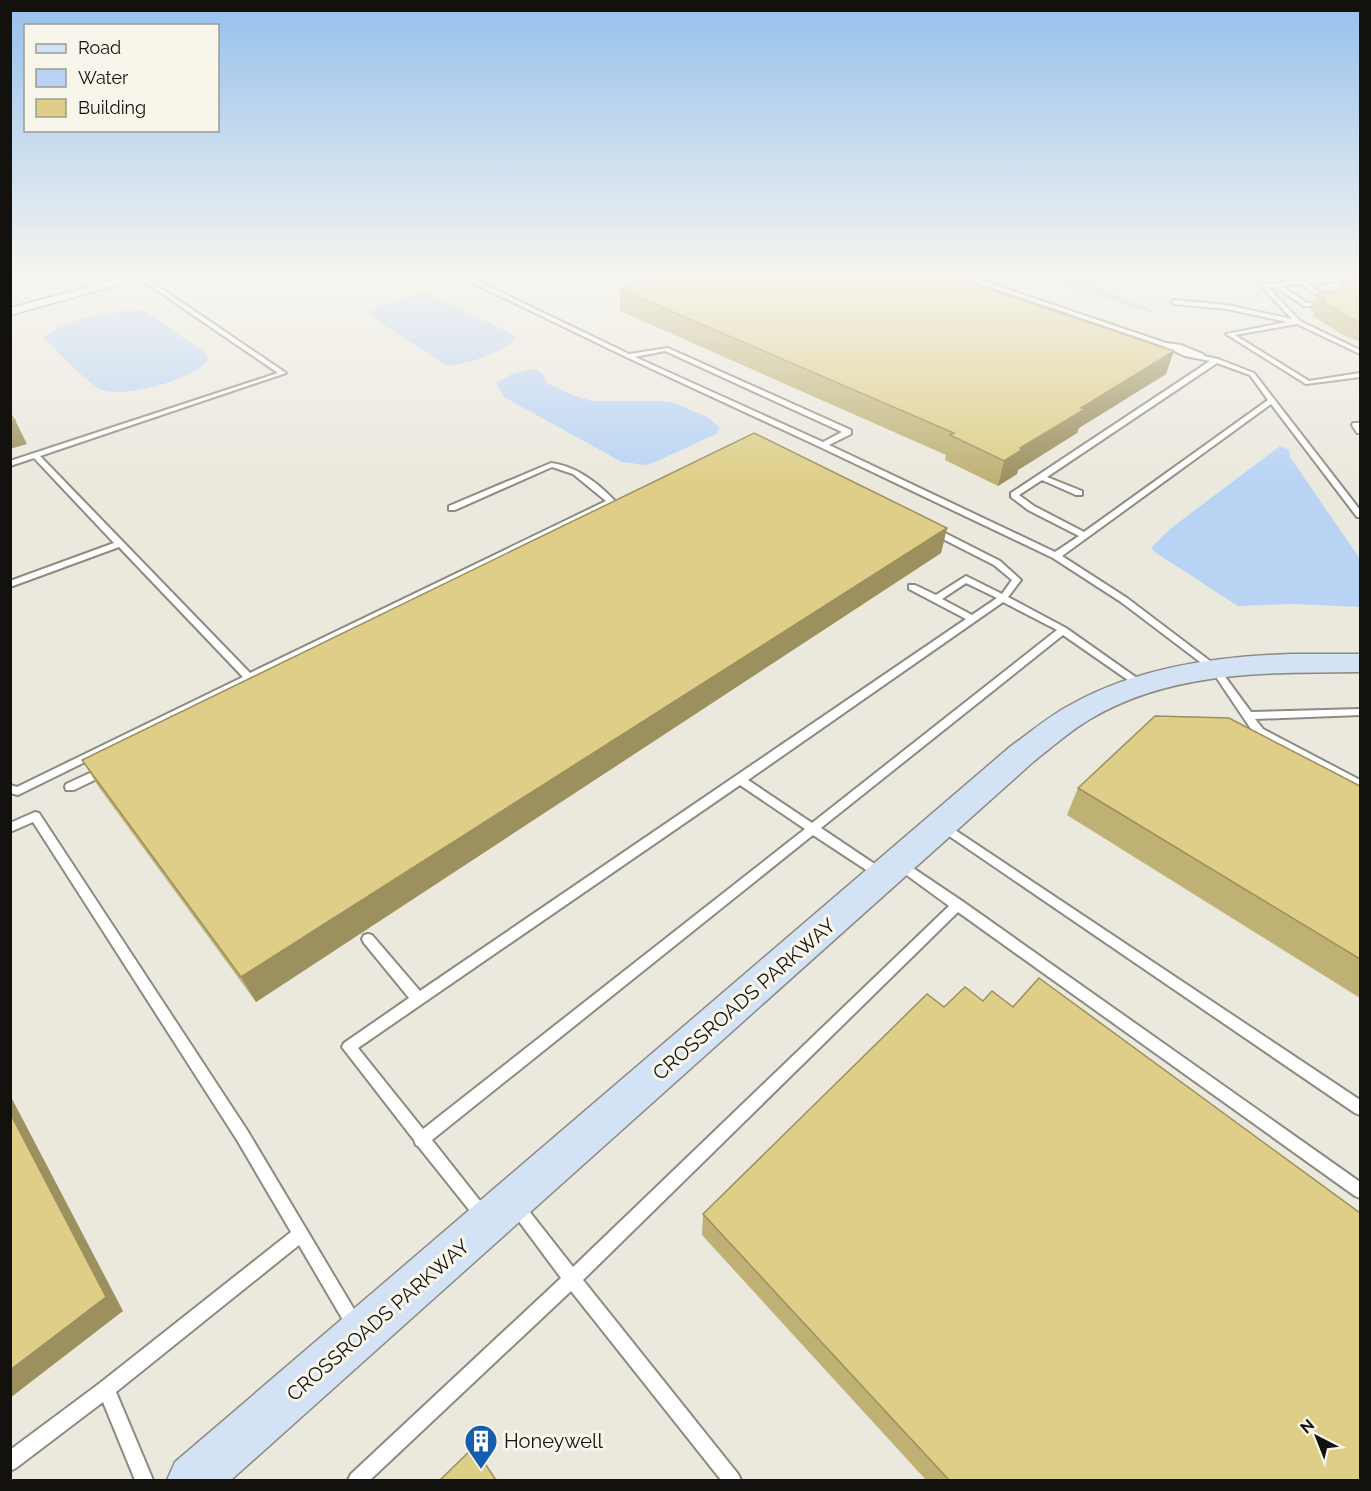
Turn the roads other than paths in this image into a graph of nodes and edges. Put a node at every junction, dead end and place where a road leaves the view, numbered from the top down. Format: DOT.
graph roads {
  1 [pos="242,344"];
  2 [pos="602,344"];
  3 [pos="1161,344"];
  4 [pos="1244,344"];
  5 [pos="1343,344"];
  6 [pos="1360,352"];
  7 [pos="628,356"];
  8 [pos="1216,360"];
  9 [pos="1360,375"];
  10 [pos="1272,400"];
  11 [pos="1360,425"];
  12 [pos="1360,430"];
  13 [pos="823,445"];
  14 [pos="35,455"];
  15 [pos="10,464"];
  16 [pos="1041,477"];
  17 [pos="1079,493"];
  18 [pos="452,508"];
  19 [pos="1360,515"];
  20 [pos="922,526"];
  21 [pos="1084,535"];
  22 [pos="119,544"];
  23 [pos="1056,556"];
  24 [pos="10,584"];
  25 [pos="912,587"];
  26 [pos="1003,598"];
  27 [pos="936,599"];
  28 [pos="972,619"];
  29 [pos="1063,630"];
  30 [pos="1360,663"];
  31 [pos="1215,669"];
  32 [pos="249,678"];
  33 [pos="1140,685"];
  34 [pos="1360,711"];
  35 [pos="1248,716"];
  36 [pos="113,766"];
  37 [pos="740,780"];
  38 [pos="1360,785"];
  39 [pos="70,787"];
  40 [pos="10,789"];
  41 [pos="942,825"];
  42 [pos="814,827"];
  43 [pos="10,828"];
  44 [pos="891,869"];
  45 [pos="958,905"];
  46 [pos="368,939"];
  47 [pos="418,999"];
  48 [pos="1360,1108"];
  49 [pos="421,1140"];
  50 [pos="1360,1191"];
  51 [pos="501,1213"];
  52 [pos="301,1234"];
  53 [pos="572,1279"];
  54 [pos="361,1334"];
  55 [pos="106,1389"];
  56 [pos="10,1462"];
  57 [pos="144,1480"];
  58 [pos="193,1480"];
  59 [pos="357,1480"];
  60 [pos="732,1480"];
  1 -- 14 [label="lane"];
  2 -- 7 [label="lane"];
  3 -- 8 [label="lane"];
  4 -- 9 [label="lane"];
  5 -- 6 [label="lane"];
  7 -- 13 [label="lane"];
  7 -- 13 [label="lane"];
  8 -- 10 [label="lane"];
  8 -- 16 [label="lane"];
  10 -- 19 [label="lane"];
  10 -- 21 [label="lane"];
  11 -- 12 [label="lane"];
  13 -- 23 [label="lane"];
  14 -- 15 [label="lane"];
  14 -- 22 [label="lane"];
  16 -- 17 [label="lane"];
  16 -- 21 [label="lane"];
  18 -- 32 [label="lane"];
  20 -- 26 [label="lane"];
  21 -- 23 [label="lane"];
  22 -- 24 [label="lane"];
  22 -- 32 [label="lane"];
  23 -- 31 [label="lane"];
  25 -- 27 [label="lane"];
  26 -- 27 [label="lane"];
  26 -- 28 [label="lane"];
  26 -- 29 [label="lane"];
  27 -- 28 [label="lane"];
  28 -- 37 [label="lane"];
  29 -- 33 [label="lane"];
  29 -- 42 [label="lane"];
  30 -- 31 [label="street, CROSSROADS PARKWAY"];
  31 -- 33 [label="street, CROSSROADS PARKWAY"];
  31 -- 35 [label="lane"];
  32 -- 40 [label="lane"];
  33 -- 41 [label="street, CROSSROADS PARKWAY"];
  34 -- 35 [label="lane"];
  35 -- 38 [label="lane"];
  36 -- 39 [label="lane"];
  37 -- 42 [label="lane"];
  37 -- 47 [label="lane"];
  41 -- 44 [label="street, CROSSROADS PARKWAY"];
  41 -- 48 [label="lane"];
  42 -- 44 [label="lane"];
  42 -- 49 [label="lane"];
  43 -- 52 [label="lane"];
  44 -- 45 [label="lane"];
  44 -- 51 [label="street, CROSSROADS PARKWAY"];
  45 -- 50 [label="lane"];
  45 -- 53 [label="lane"];
  46 -- 47 [label="lane"];
  47 -- 49 [label="lane"];
  49 -- 51 [label="lane"];
  51 -- 53 [label="lane"];
  51 -- 54 [label="street, CROSSROADS PARKWAY"];
  52 -- 54 [label="lane"];
  52 -- 55 [label="lane"];
  53 -- 59 [label="lane"];
  53 -- 60 [label="lane"];
  54 -- 58 [label="street, CROSSROADS PARKWAY"];
  55 -- 56 [label="lane"];
  55 -- 57 [label="lane"];
}
